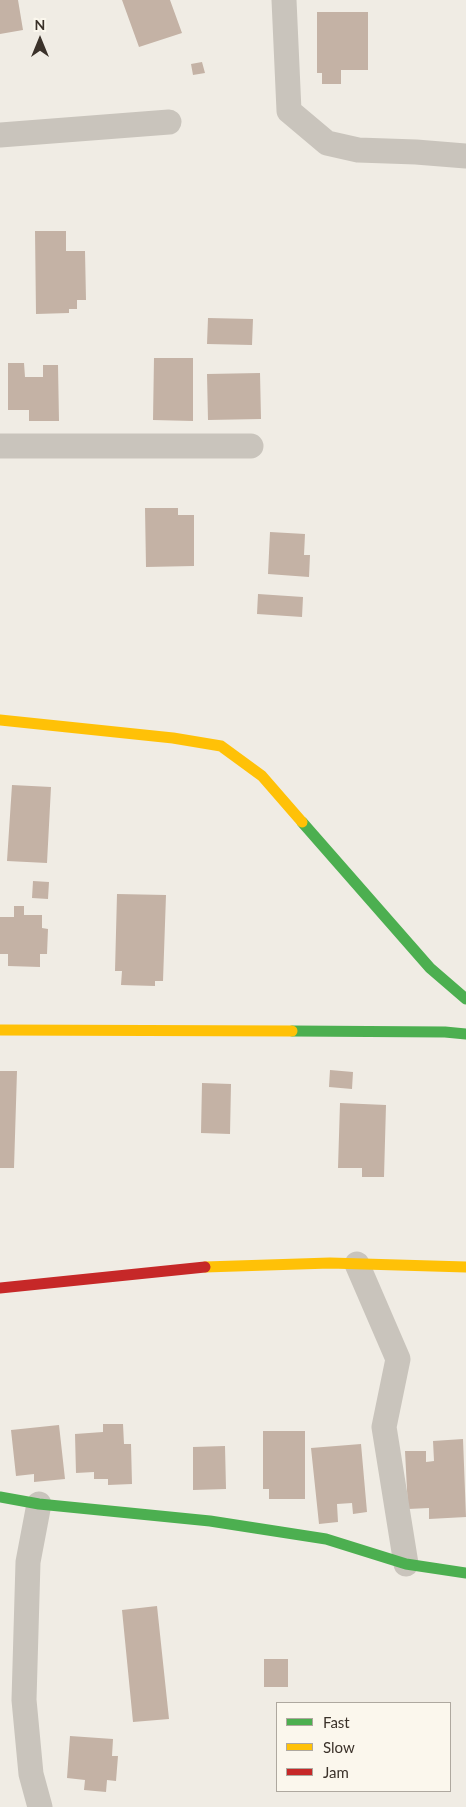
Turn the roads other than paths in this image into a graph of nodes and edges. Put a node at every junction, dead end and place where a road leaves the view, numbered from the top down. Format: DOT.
graph roads {
  1 [pos="284,0"];
  2 [pos="169,122"];
  3 [pos="0,135"];
  4 [pos="466,156"];
  5 [pos="0,446"];
  6 [pos="251,446"];
  7 [pos="0,720"];
  8 [pos="466,999"];
  9 [pos="0,1030"];
  10 [pos="466,1034"];
  11 [pos="357,1264"];
  12 [pos="466,1268"];
  13 [pos="0,1288"];
  14 [pos="0,1497"];
  15 [pos="39,1504"];
  16 [pos="406,1564"];
  17 [pos="466,1573"];
  18 [pos="40,1807"];
  1 -- 4 [label="street"];
  2 -- 3 [label="street"];
  5 -- 6 [label="street"];
  7 -- 8 [label="street"];
  9 -- 10 [label="street"];
  11 -- 12 [label="street"];
  11 -- 13 [label="street"];
  11 -- 16 [label="street"];
  14 -- 15 [label="street"];
  15 -- 16 [label="street"];
  15 -- 18 [label="street"];
  16 -- 17 [label="street"];
}
